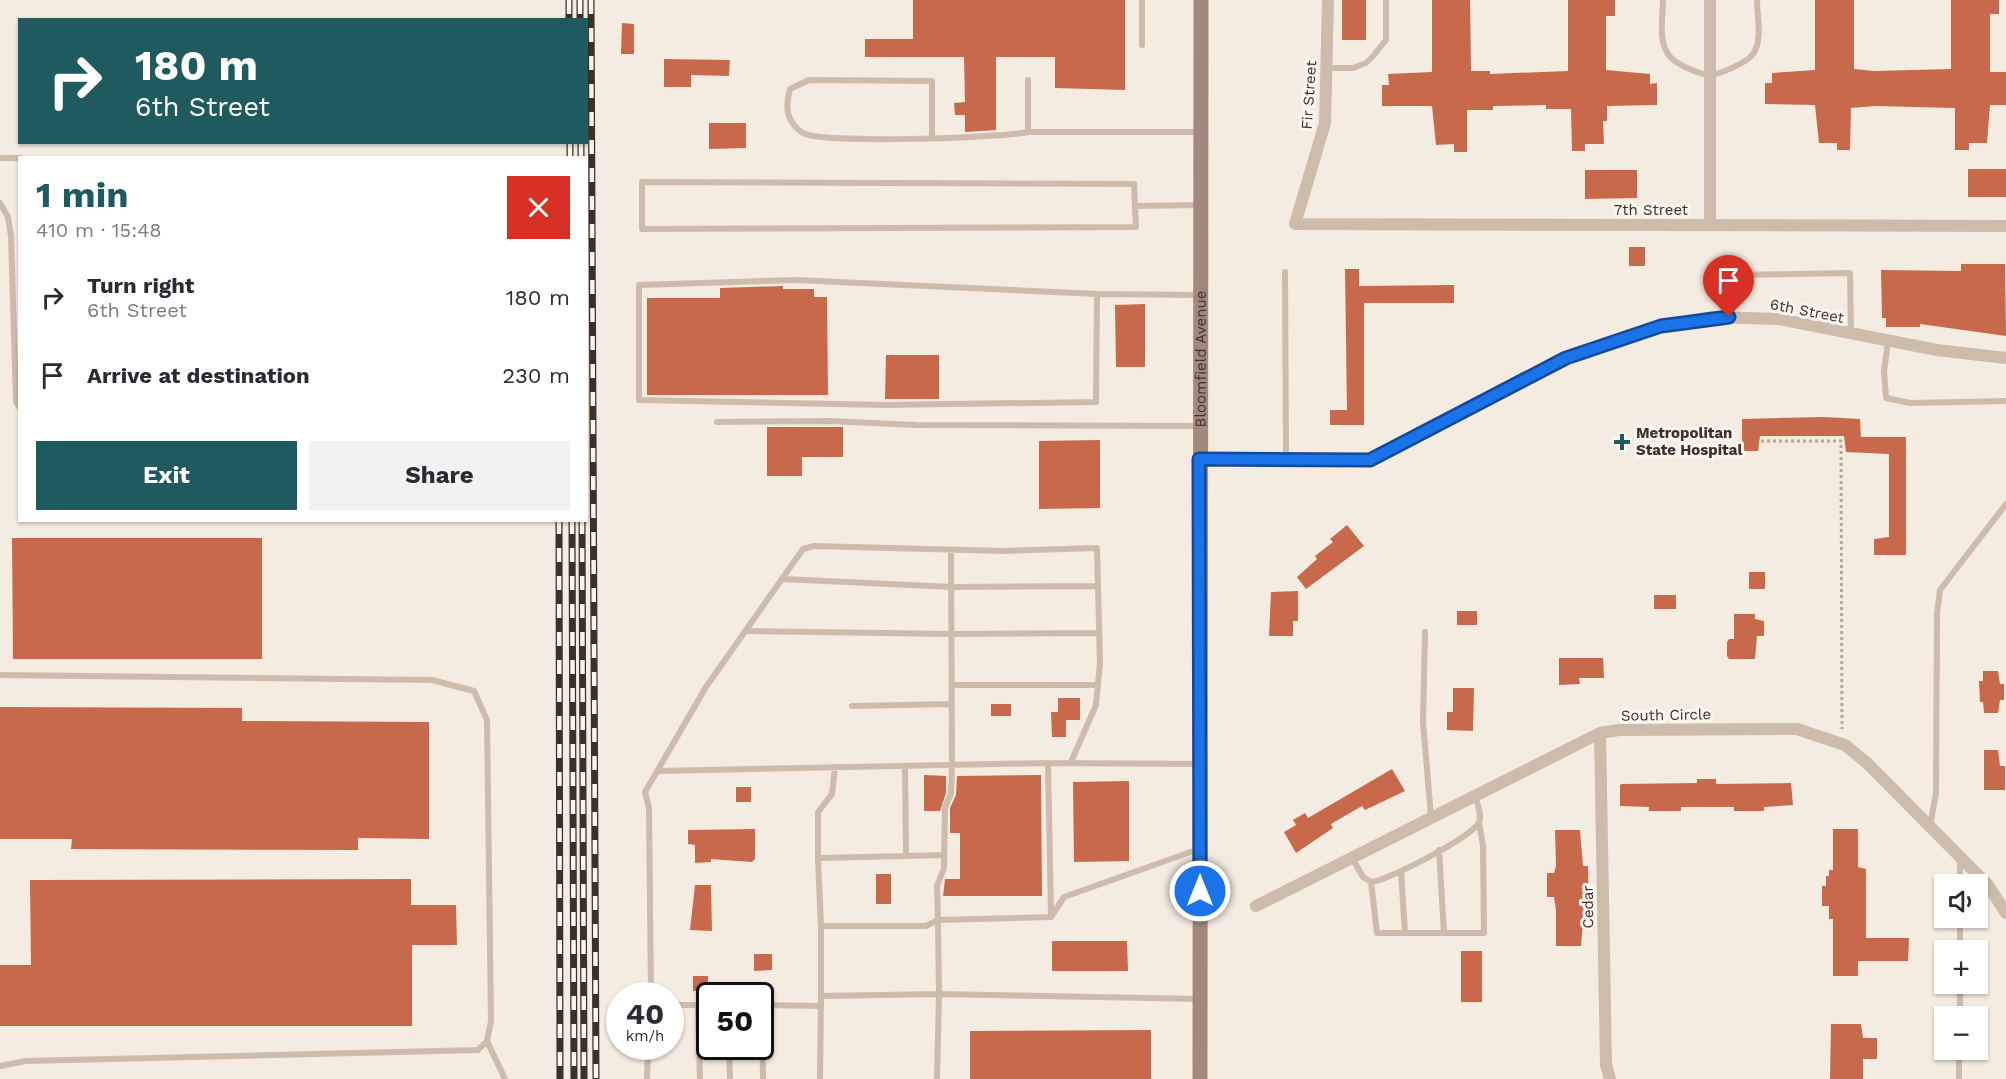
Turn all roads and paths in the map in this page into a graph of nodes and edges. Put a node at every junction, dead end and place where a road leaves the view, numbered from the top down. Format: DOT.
graph roads {
  1 [pos="1142,0"];
  2 [pos="1201,0"];
  3 [pos="1328,0"];
  4 [pos="1386,0"];
  5 [pos="1663,0"];
  6 [pos="1710,0"];
  7 [pos="1757,0"];
  8 [pos="1142,45"];
  9 [pos="1327,68"];
  10 [pos="1710,75"];
  11 [pos="1028,80"];
  12 [pos="1028,132"];
  13 [pos="1201,132"];
  14 [pos="932,138"];
  15 [pos="0,158"];
  16 [pos="18,158"];
  17 [pos="0,203"];
  18 [pos="1200,205"];
  19 [pos="1136,206"];
  20 [pos="1295,224"];
  21 [pos="1710,225"];
  22 [pos="2006,226"];
  23 [pos="1285,272"];
  24 [pos="1734,275"];
  25 [pos="1097,294"];
  26 [pos="1200,295"];
  27 [pos="1851,335"];
  28 [pos="1888,342"];
  29 [pos="2006,358"];
  30 [pos="2006,401"];
  31 [pos="18,405"];
  32 [pos="717,422"];
  33 [pos="1199,426"];
  34 [pos="1761,441"];
  35 [pos="1199,459"];
  36 [pos="1286,460"];
  37 [pos="2006,504"];
  38 [pos="951,550"];
  39 [pos="783,579"];
  40 [pos="1096,586"];
  41 [pos="952,587"];
  42 [pos="747,631"];
  43 [pos="1425,632"];
  44 [pos="1098,633"];
  45 [pos="952,634"];
  46 [pos="0,675"];
  47 [pos="952,685"];
  48 [pos="1098,685"];
  49 [pos="952,704"];
  50 [pos="852,706"];
  51 [pos="1600,733"];
  52 [pos="1842,743"];
  53 [pos="1071,762"];
  54 [pos="1048,763"];
  55 [pos="1200,764"];
  56 [pos="952,765"];
  57 [pos="905,766"];
  58 [pos="835,767"];
  59 [pos="657,771"];
  60 [pos="1474,794"];
  61 [pos="1431,817"];
  62 [pos="1479,822"];
  63 [pos="1930,826"];
  64 [pos="1200,849"];
  65 [pos="1439,850"];
  66 [pos="944,855"];
  67 [pos="906,856"];
  68 [pos="1352,857"];
  69 [pos="1960,857"];
  70 [pos="818,858"];
  71 [pos="1401,871"];
  72 [pos="1960,874"];
  73 [pos="1371,882"];
  74 [pos="1256,906"];
  75 [pos="2006,913"];
  76 [pos="1051,917"];
  77 [pos="938,920"];
  78 [pos="821,926"];
  79 [pos="1405,933"];
  80 [pos="1444,933"];
  81 [pos="651,982"];
  82 [pos="939,994"];
  83 [pos="821,996"];
  84 [pos="1200,999"];
  85 [pos="774,1005"];
  86 [pos="821,1006"];
  87 [pos="487,1041"];
  88 [pos="648,1060"];
  89 [pos="699,1060"];
  90 [pos="729,1060"];
  91 [pos="762,1060"];
  92 [pos="1959,1060"];
  93 [pos="0,1066"];
  94 [pos="505,1079"];
  95 [pos="647,1079"];
  96 [pos="700,1079"];
  97 [pos="730,1079"];
  98 [pos="763,1079"];
  99 [pos="820,1079"];
  100 [pos="937,1079"];
  101 [pos="1200,1079"];
  102 [pos="1610,1079"];
  103 [pos="1959,1079"];
  1 -- 8 [label="lane"];
  2 -- 13 [label="main road, Bloomfield Avenue"];
  3 -- 9 [label="street, Fir Street"];
  4 -- 9 [label="lane"];
  5 -- 10 [label="lane"];
  6 -- 10 [label="street"];
  7 -- 10 [label="lane"];
  9 -- 20 [label="street, Fir Street"];
  10 -- 21 [label="street"];
  11 -- 12 [label="lane"];
  12 -- 13 [label="lane"];
  12 -- 14 [label="lane"];
  13 -- 18 [label="main road, Bloomfield Avenue"];
  14 -- 14 [label="lane"];
  15 -- 16 [label="lane"];
  17 -- 31 [label="lane"];
  18 -- 19 [label="lane"];
  18 -- 26 [label="main road, Bloomfield Avenue"];
  19 -- 19 [label="lane"];
  20 -- 21 [label="street, 7th Street"];
  21 -- 22 [label="street, 7th Street"];
  23 -- 36 [label="lane"];
  24 -- 27 [label="lane"];
  25 -- 25 [label="lane"];
  25 -- 26 [label="lane"];
  26 -- 33 [label="main road, Bloomfield Avenue"];
  27 -- 28 [label="street, 6th Street"];
  27 -- 36 [label="street, 6th Street"];
  28 -- 29 [label="street, 6th Street"];
  28 -- 30 [label="lane"];
  32 -- 33 [label="lane"];
  33 -- 35 [label="main road, Bloomfield Avenue"];
  34 -- 52 [label="path"];
  35 -- 36 [label="street, 6th Street"];
  35 -- 55 [label="main road, Bloomfield Avenue"];
  37 -- 63 [label="lane"];
  38 -- 39 [label="lane"];
  38 -- 40 [label="lane"];
  38 -- 41 [label="lane"];
  39 -- 41 [label="lane"];
  39 -- 42 [label="lane"];
  40 -- 41 [label="lane"];
  40 -- 44 [label="lane"];
  41 -- 45 [label="lane"];
  42 -- 45 [label="lane"];
  42 -- 59 [label="lane"];
  43 -- 61 [label="lane"];
  44 -- 45 [label="lane"];
  44 -- 48 [label="lane"];
  45 -- 47 [label="lane"];
  46 -- 87 [label="lane"];
  47 -- 48 [label="lane"];
  47 -- 49 [label="lane"];
  48 -- 53 [label="lane"];
  49 -- 50 [label="lane"];
  49 -- 56 [label="lane"];
  51 -- 52 [label="street, South Circle"];
  51 -- 60 [label="street, South Circle"];
  51 -- 102 [label="street, Cedar"];
  52 -- 63 [label="street, South Circle"];
  53 -- 54 [label="lane"];
  53 -- 55 [label="lane"];
  54 -- 56 [label="lane"];
  54 -- 76 [label="lane"];
  55 -- 64 [label="main road, Bloomfield Avenue"];
  56 -- 57 [label="lane"];
  56 -- 66 [label="lane"];
  57 -- 58 [label="lane"];
  57 -- 67 [label="lane"];
  58 -- 59 [label="lane"];
  58 -- 70 [label="lane"];
  59 -- 81 [label="lane"];
  60 -- 61 [label="street, South Circle"];
  60 -- 62 [label="lane"];
  61 -- 68 [label="street, South Circle"];
  62 -- 65 [label="lane"];
  62 -- 80 [label="lane"];
  63 -- 69 [label="street, South Circle"];
  64 -- 76 [label="lane"];
  64 -- 84 [label="main road, Bloomfield Avenue"];
  65 -- 71 [label="lane"];
  65 -- 80 [label="lane"];
  66 -- 67 [label="lane"];
  66 -- 77 [label="lane"];
  67 -- 70 [label="lane"];
  68 -- 73 [label="lane"];
  68 -- 74 [label="street, South Circle"];
  69 -- 72 [label="lane"];
  69 -- 75 [label="street, South Circle"];
  70 -- 78 [label="lane"];
  71 -- 73 [label="lane"];
  71 -- 79 [label="lane"];
  73 -- 79 [label="lane"];
  76 -- 77 [label="lane"];
  77 -- 78 [label="lane"];
  77 -- 82 [label="lane"];
  78 -- 83 [label="lane"];
  79 -- 80 [label="lane"];
  82 -- 83 [label="lane"];
  82 -- 84 [label="lane"];
  82 -- 100 [label="lane"];
  83 -- 86 [label="lane"];
  84 -- 101 [label="main road, Bloomfield Avenue"];
  85 -- 86 [label="lane"];
  86 -- 99 [label="lane"];
  87 -- 93 [label="lane"];
  87 -- 94 [label="lane"];
  88 -- 95 [label="lane"];
  89 -- 96 [label="lane"];
  90 -- 97 [label="lane"];
  91 -- 98 [label="lane"];
  92 -- 103 [label="lane"];
}
